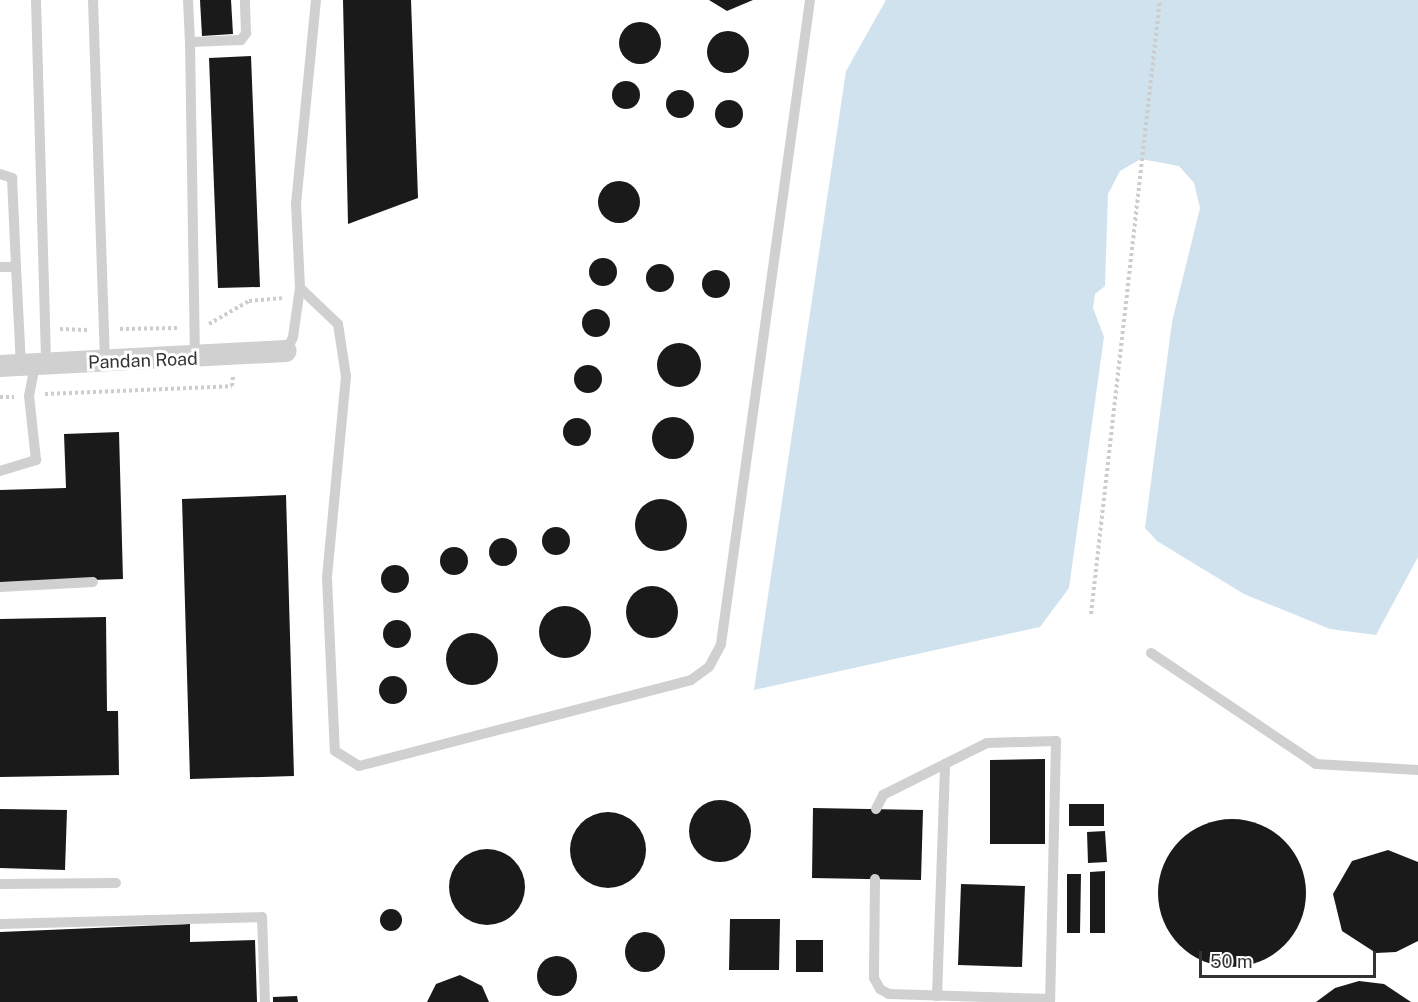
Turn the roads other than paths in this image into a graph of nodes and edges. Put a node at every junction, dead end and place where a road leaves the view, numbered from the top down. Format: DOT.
graph roads {
  1 [pos="36,0"];
  2 [pos="93,0"];
  3 [pos="188,0"];
  4 [pos="245,0"];
  5 [pos="316,0"];
  6 [pos="810,0"];
  7 [pos="190,42"];
  8 [pos="0,174"];
  9 [pos="0,267"];
  10 [pos="15,267"];
  11 [pos="299,292"];
  12 [pos="285,351"];
  13 [pos="195,360"];
  14 [pos="105,362"];
  15 [pos="26,366"];
  16 [pos="0,471"];
  17 [pos="93,582"];
  18 [pos="0,587"];
  19 [pos="1150,653"];
  20 [pos="945,764"];
  21 [pos="1418,770"];
  22 [pos="876,809"];
  23 [pos="874,879"];
  24 [pos="116,883"];
  25 [pos="0,884"];
  26 [pos="0,924"];
  27 [pos="937,996"];
  28 [pos="1050,1001"];
  29 [pos="265,1002"];
  1 -- 15 [label="lane"];
  2 -- 14 [label="lane"];
  3 -- 7 [label="lane"];
  4 -- 7 [label="lane"];
  5 -- 11 [label="lane"];
  6 -- 11 [label="lane"];
  7 -- 13 [label="lane"];
  8 -- 10 [label="lane"];
  9 -- 10 [label="lane"];
  10 -- 15 [label="lane"];
  11 -- 12 [label="lane"];
  12 -- 13 [label="street, Pandan Road"];
  13 -- 14 [label="street, Pandan Road"];
  14 -- 15 [label="street, Pandan Road"];
  15 -- 16 [label="lane"];
  17 -- 18 [label="lane"];
  19 -- 21 [label="lane"];
  20 -- 22 [label="lane"];
  20 -- 27 [label="lane"];
  20 -- 28 [label="lane"];
  23 -- 27 [label="lane"];
  24 -- 25 [label="lane"];
  26 -- 29 [label="lane"];
  27 -- 28 [label="lane"];
}
